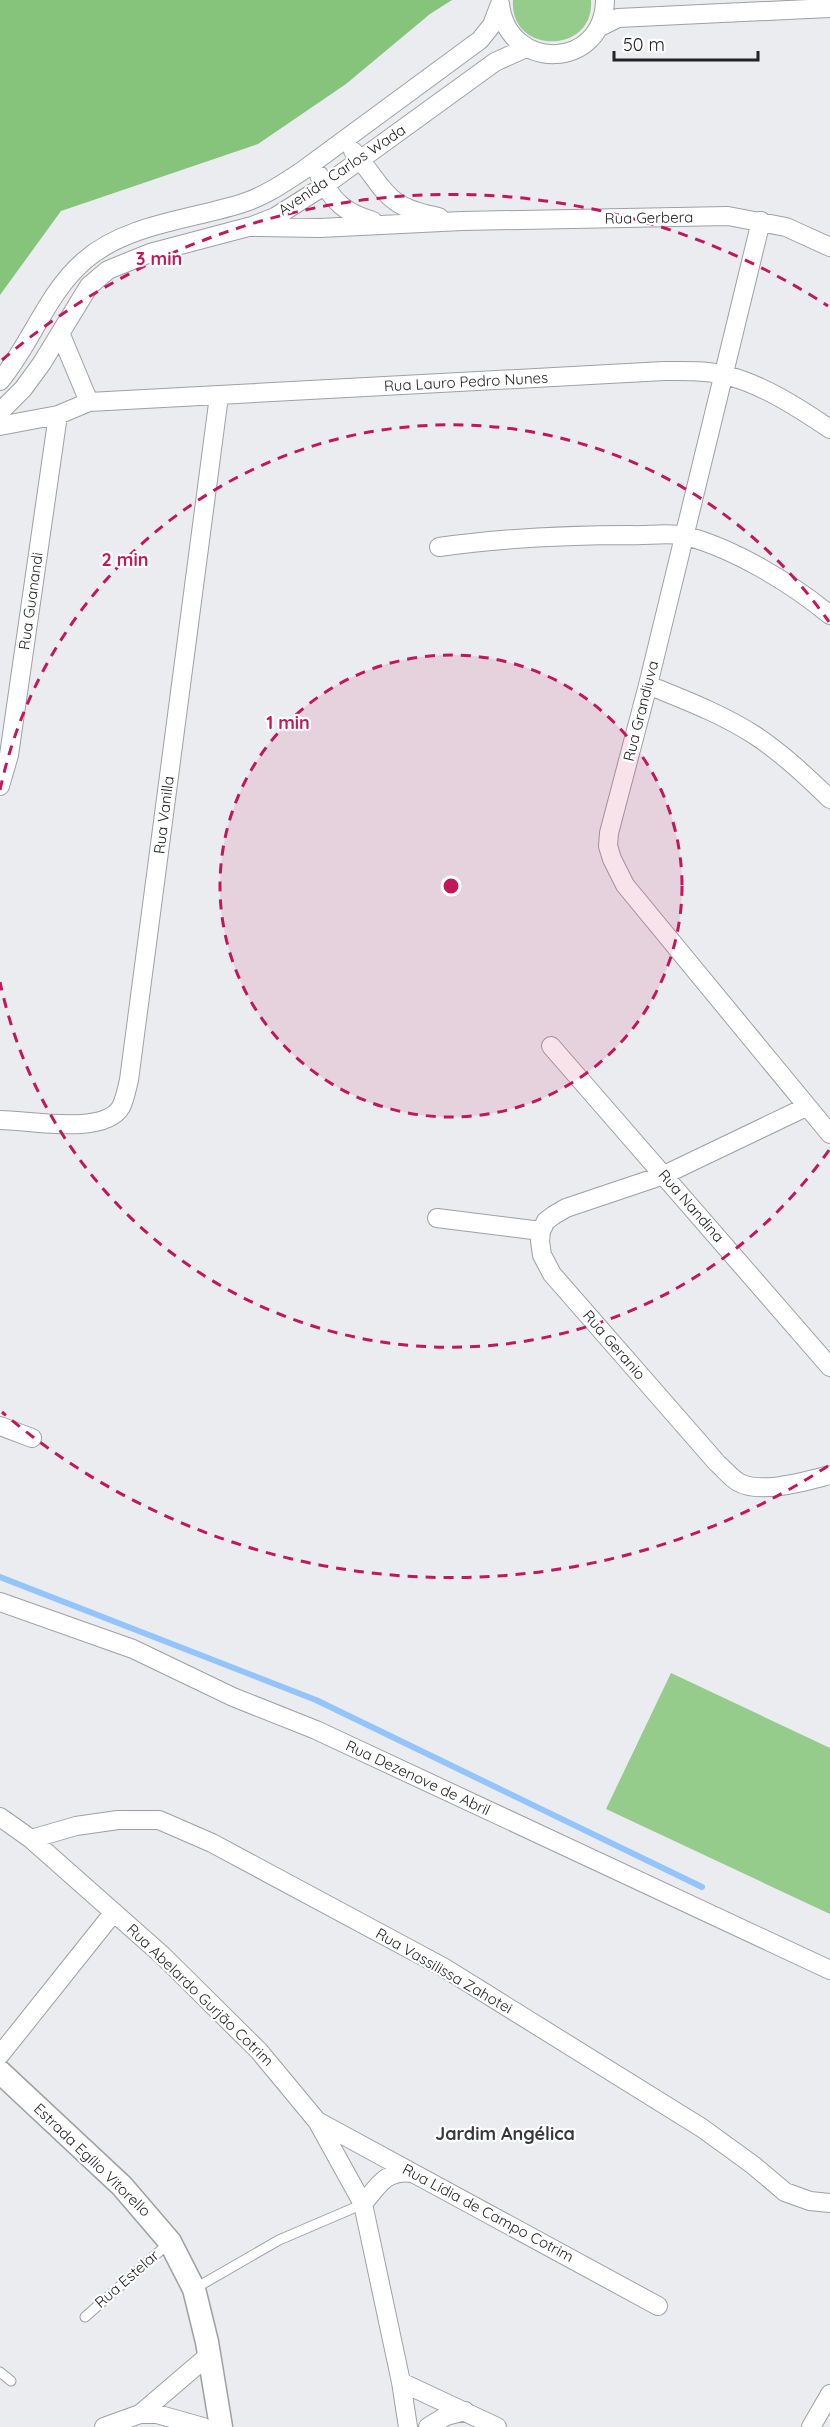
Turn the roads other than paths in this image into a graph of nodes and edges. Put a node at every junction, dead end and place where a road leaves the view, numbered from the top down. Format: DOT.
graph roads {
  1 [pos="605,0"];
  2 [pos="774,0"];
  3 [pos="500,2"];
  4 [pos="830,8"];
  5 [pos="752,11"];
  6 [pos="600,27"];
  7 [pos="526,48"];
  8 [pos="344,141"];
  9 [pos="360,160"];
  10 [pos="312,163"];
  11 [pos="324,186"];
  12 [pos="462,221"];
  13 [pos="761,221"];
  14 [pos="384,224"];
  15 [pos="252,226"];
  16 [pos="830,247"];
  17 [pos="61,335"];
  18 [pos="724,375"];
  19 [pos="0,381"];
  20 [pos="219,396"];
  21 [pos="89,402"];
  22 [pos="0,412"];
  23 [pos="58,415"];
  24 [pos="0,426"];
  25 [pos="830,429"];
  26 [pos="684,536"];
  27 [pos="439,547"];
  28 [pos="830,615"];
  29 [pos="648,685"];
  30 [pos="0,786"];
  31 [pos="830,799"];
  32 [pos="550,1046"];
  33 [pos="807,1107"];
  34 [pos="0,1120"];
  35 [pos="830,1134"];
  36 [pos="664,1174"];
  37 [pos="437,1218"];
  38 [pos="541,1231"];
  39 [pos="830,1367"];
  40 [pos="0,1426"];
  41 [pos="32,1438"];
  42 [pos="830,1475"];
  43 [pos="0,1602"];
  44 [pos="0,1816"];
  45 [pos="31,1839"];
  46 [pos="114,1912"];
  47 [pos="830,1970"];
  48 [pos="0,2055"];
  49 [pos="0,2072"];
  50 [pos="317,2121"];
  51 [pos="413,2173"];
  52 [pos="830,2203"];
  53 [pos="363,2204"];
  54 [pos="170,2242"];
  55 [pos="194,2289"];
  56 [pos="658,2306"];
  57 [pos="85,2317"];
  58 [pos="209,2355"];
  59 [pos="0,2372"];
  60 [pos="11,2381"];
  61 [pos="401,2382"];
  62 [pos="830,2394"];
  63 [pos="465,2411"];
  64 [pos="140,2414"];
  65 [pos="104,2427"];
  66 [pos="203,2427"];
  67 [pos="221,2427"];
  68 [pos="408,2427"];
  69 [pos="428,2427"];
  70 [pos="497,2427"];
  71 [pos="811,2427"];
  1 -- 6 [label="street"];
  2 -- 5 [label="street"];
  3 -- 7 [label="street"];
  3 -- 8 [label="street, Avenida Carlos Wada"];
  4 -- 5 [label="street"];
  5 -- 6 [label="street"];
  6 -- 7 [label="street"];
  7 -- 9 [label="street, Avenida Carlos Wada"];
  8 -- 9 [label="street, Rua Gerbera"];
  8 -- 10 [label="street, Avenida Carlos Wada"];
  9 -- 11 [label="street, Avenida Carlos Wada"];
  9 -- 12 [label="street, Rua Gerbera"];
  10 -- 11 [label="street, Rua Gerbera"];
  10 -- 19 [label="street, Avenida Carlos Wada"];
  11 -- 14 [label="street, Rua Gerbera"];
  11 -- 15 [label="street, Avenida Carlos Wada"];
  12 -- 13 [label="street, Rua Gerbera"];
  12 -- 14 [label="street, Rua Gerbera"];
  13 -- 16 [label="street, Rua Gerbera"];
  13 -- 18 [label="street, Rua Grandiuva"];
  14 -- 15 [label="street, Rua Gerbera"];
  15 -- 17 [label="street, Avenida Carlos Wada"];
  17 -- 21 [label="street"];
  17 -- 22 [label="street, Avenida Carlos Wada"];
  18 -- 20 [label="street, Rua Lauro Pedro Nunes"];
  18 -- 25 [label="street, Rua Lauro Pedro Nunes"];
  18 -- 26 [label="street, Rua Grandiuva"];
  20 -- 21 [label="street, Rua Lauro Pedro Nunes"];
  20 -- 34 [label="street, Rua Vanilla"];
  21 -- 23 [label="street, Rua Lauro Pedro Nunes"];
  23 -- 24 [label="street, Rua Lauro Pedro Nunes"];
  23 -- 30 [label="street, Rua Guanandi"];
  26 -- 27 [label="street"];
  26 -- 28 [label="street"];
  26 -- 29 [label="street, Rua Grandiuva"];
  29 -- 31 [label="street"];
  29 -- 33 [label="street, Rua Grandiuva"];
  32 -- 36 [label="street, Rua Nandina"];
  33 -- 35 [label="street, Rua Grandiuva"];
  33 -- 36 [label="street"];
  36 -- 38 [label="street"];
  36 -- 39 [label="street, Rua Nandina"];
  37 -- 38 [label="street"];
  38 -- 42 [label="street, Rua Geranio"];
  40 -- 41 [label="street"];
  43 -- 47 [label="street, Rua Dezenove de Abril"];
  44 -- 45 [label="street, Rua Abelardo Gurjão Cotrim"];
  45 -- 46 [label="street, Rua Abelardo Gurjão Cotrim"];
  45 -- 52 [label="street, Rua Vassilissa Zahotei"];
  46 -- 48 [label="street"];
  46 -- 50 [label="street, Rua Abelardo Gurjão Cotrim"];
  49 -- 54 [label="street, Estrada Egílio Vitorello"];
  50 -- 51 [label="street, Rua Lídia de Campo Cotrim"];
  50 -- 53 [label="street, Rua Abelardo Gurjão Cotrim"];
  51 -- 53 [label="street"];
  51 -- 56 [label="street, Rua Lídia de Campo Cotrim"];
  53 -- 55 [label="lane"];
  53 -- 61 [label="street, Rua Abelardo Gurjão Cotrim"];
  54 -- 55 [label="street, Estrada Egílio Vitorello"];
  54 -- 57 [label="lane, Rua Estelar"];
  55 -- 58 [label="street, Estrada Egílio Vitorello"];
  58 -- 64 [label="street"];
  58 -- 67 [label="street, Estrada Egílio Vitorello"];
  59 -- 60 [label="lane"];
  61 -- 63 [label="street"];
  61 -- 68 [label="street, Rua Abelardo Gurjão Cotrim"];
  62 -- 71 [label="street"];
  63 -- 69 [label="street"];
  63 -- 70 [label="street"];
  64 -- 65 [label="street"];
  64 -- 66 [label="street"];
}
